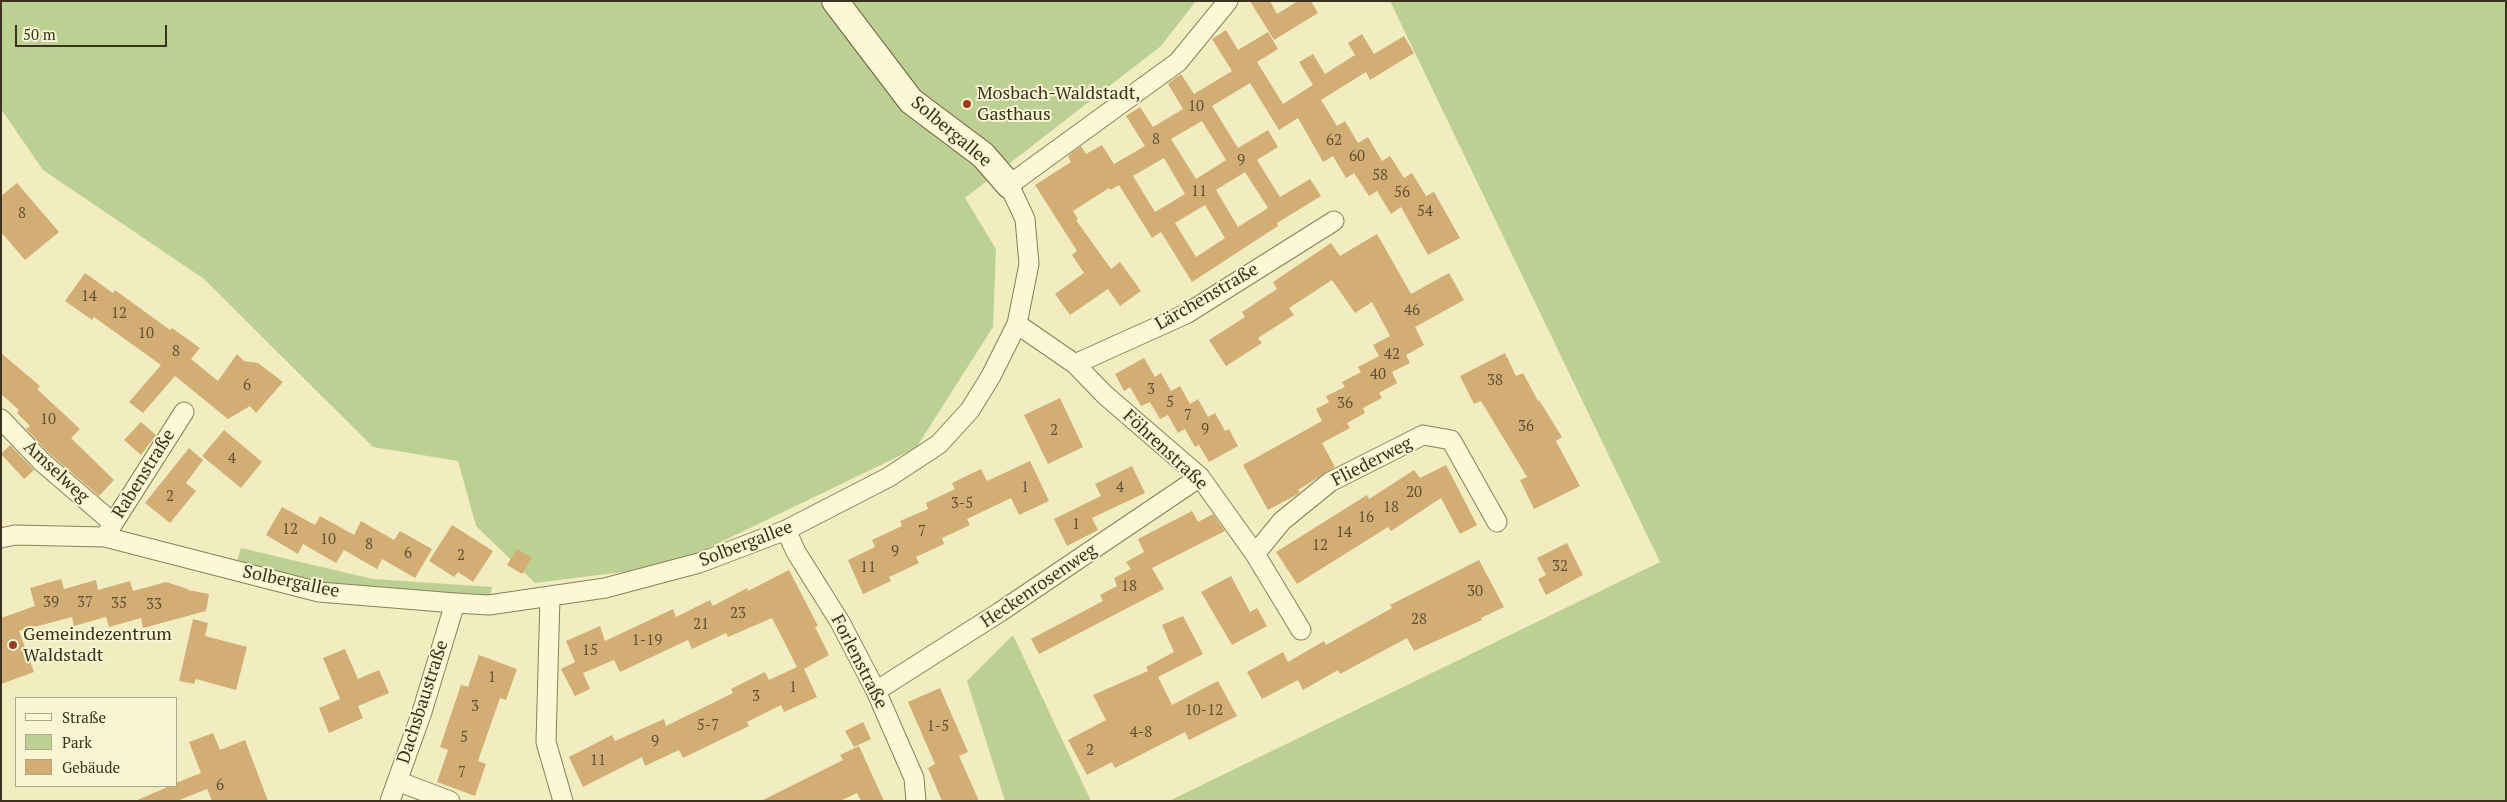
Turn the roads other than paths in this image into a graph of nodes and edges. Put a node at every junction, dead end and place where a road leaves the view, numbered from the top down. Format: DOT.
graph roads {
  1 [pos="835,1"];
  2 [pos="1228,1"];
  3 [pos="1009,186"];
  4 [pos="1334,221"];
  5 [pos="1017,324"];
  6 [pos="1075,364"];
  7 [pos="184,412"];
  8 [pos="1,419"];
  9 [pos="1200,477"];
  10 [pos="1497,522"];
  11 [pos="109,530"];
  12 [pos="786,530"];
  13 [pos="1,538"];
  14 [pos="1256,554"];
  15 [pos="550,597"];
  16 [pos="455,604"];
  17 [pos="1301,630"];
  18 [pos="876,691"];
  19 [pos="397,781"];
  20 [pos="390,801"];
  21 [pos="450,801"];
  22 [pos="563,801"];
  23 [pos="916,801"];
  1 -- 3 [label="street, Solbergallee"];
  2 -- 3 [label="street"];
  3 -- 5 [label="street, Solbergallee"];
  4 -- 6 [label="street, Lärchenstraße"];
  5 -- 6 [label="street, Föhrenstraße"];
  5 -- 12 [label="street, Solbergallee"];
  6 -- 9 [label="street, Föhrenstraße"];
  7 -- 11 [label="street, Rabenstraße"];
  8 -- 11 [label="street, Amselweg"];
  9 -- 14 [label="street, Föhrenstraße"];
  9 -- 18 [label="street, Heckenrosenweg"];
  10 -- 14 [label="street, Fliederweg"];
  11 -- 13 [label="street, Solbergallee"];
  11 -- 16 [label="street, Solbergallee"];
  12 -- 15 [label="street, Solbergallee"];
  12 -- 18 [label="street, Forlenstraße"];
  14 -- 17 [label="street, Föhrenstraße"];
  15 -- 16 [label="street, Solbergallee"];
  15 -- 22 [label="street"];
  16 -- 19 [label="street, Dachsbaustraße"];
  18 -- 23 [label="street, Forlenstraße"];
  19 -- 20 [label="street, Dachsbaustraße"];
  19 -- 21 [label="street"];
}
